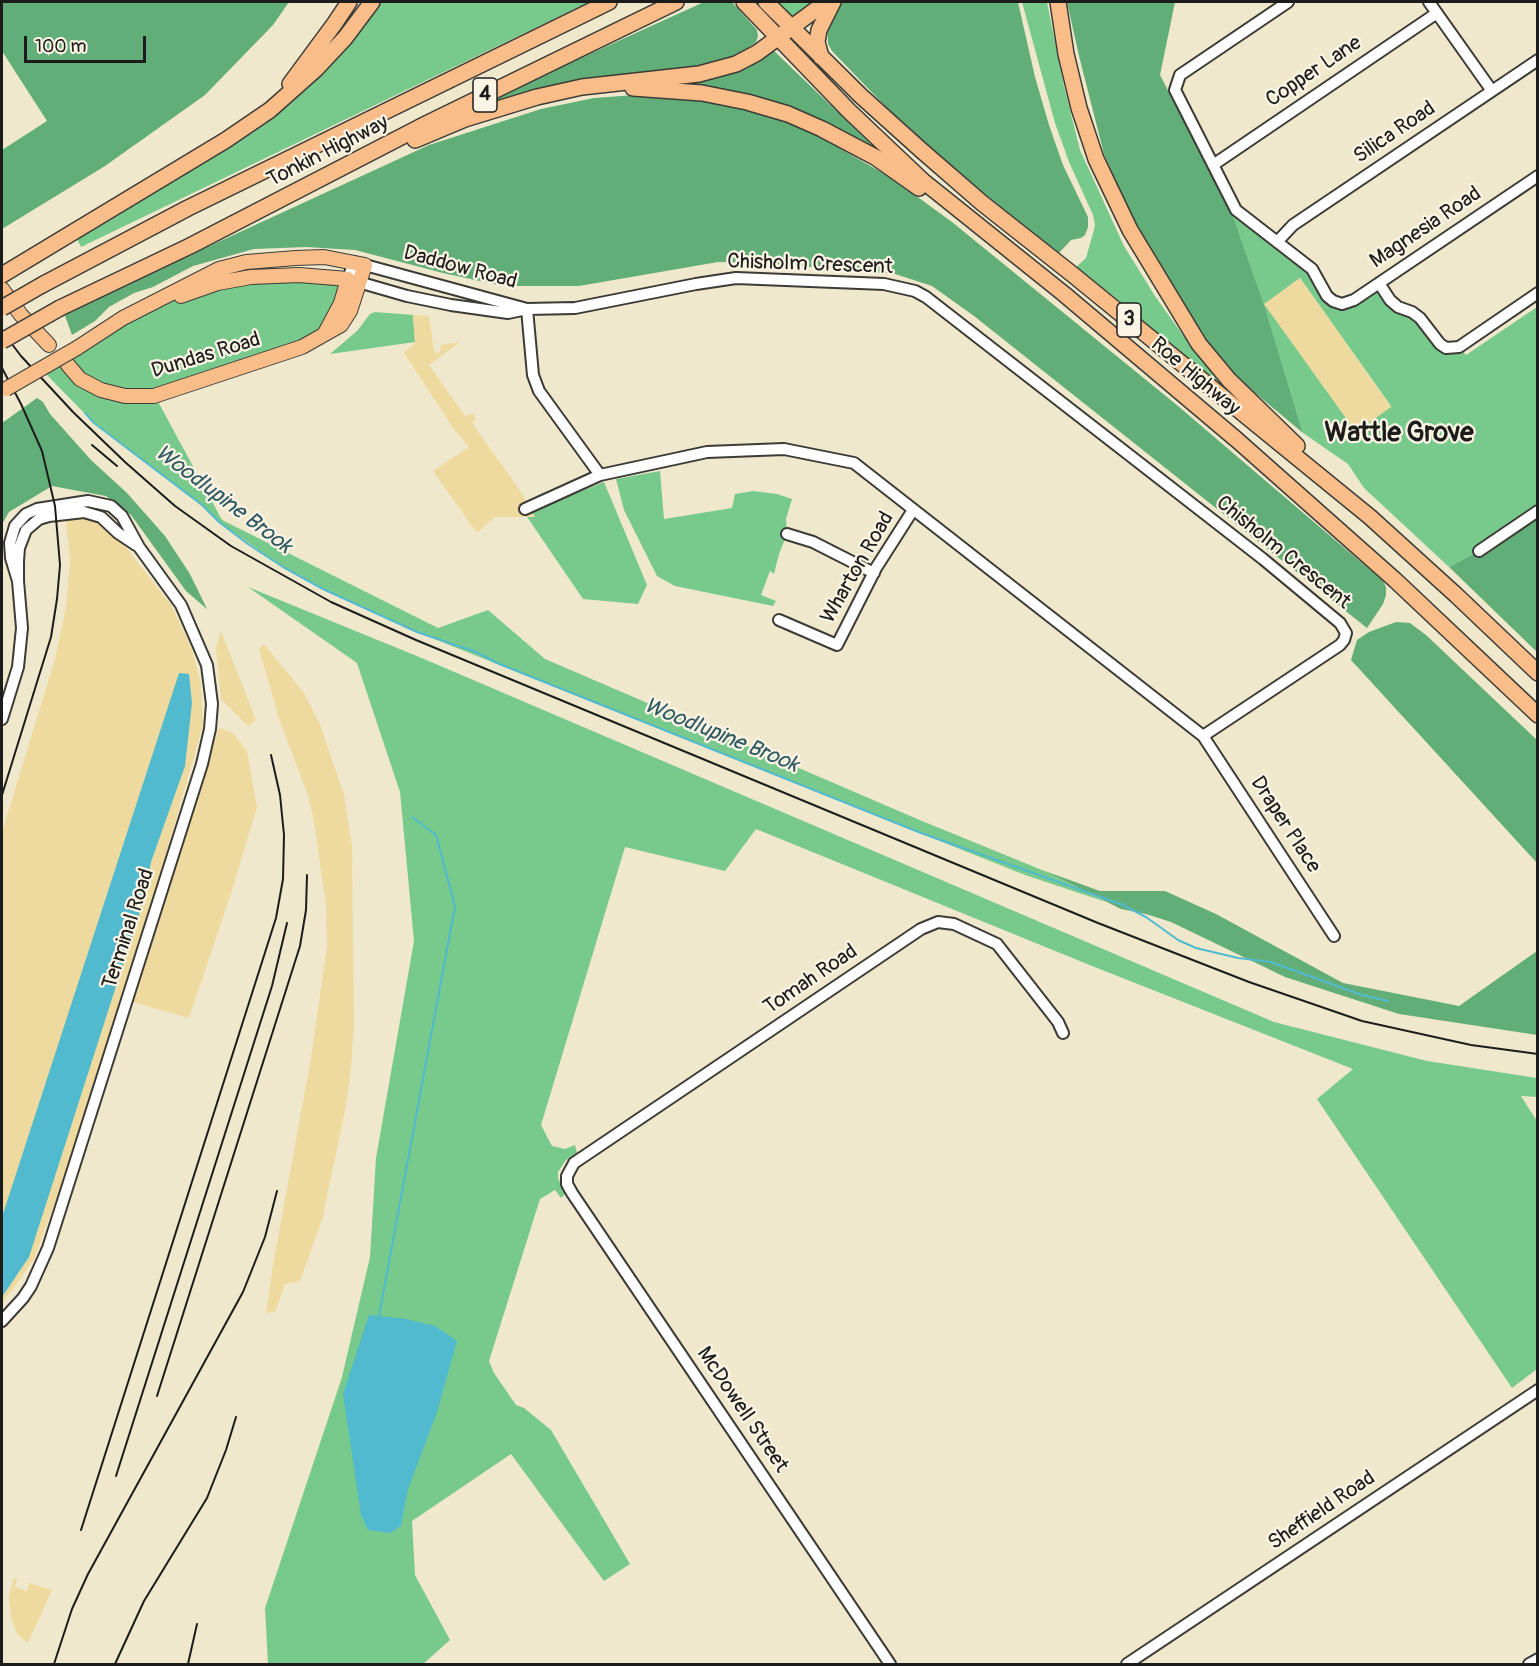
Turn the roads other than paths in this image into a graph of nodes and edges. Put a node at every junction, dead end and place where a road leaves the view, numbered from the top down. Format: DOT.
graph roads {
  1 [pos="349,2"];
  2 [pos="372,2"];
  3 [pos="609,2"];
  4 [pos="676,2"];
  5 [pos="744,2"];
  6 [pos="766,2"];
  7 [pos="826,2"];
  8 [pos="833,2"];
  9 [pos="1058,2"];
  10 [pos="1288,2"];
  11 [pos="1429,2"];
  12 [pos="1437,13"];
  13 [pos="792,27"];
  14 [pos="778,36"];
  15 [pos="821,57"];
  16 [pos="1538,60"];
  17 [pos="1491,91"];
  18 [pos="537,97"];
  19 [pos="270,110"];
  20 [pos="1213,165"];
  21 [pos="1538,176"];
  22 [pos="297,192"];
  23 [pos="1276,242"];
  24 [pos="1011,251"];
  25 [pos="359,263"];
  26 [pos="7,272"];
  27 [pos="354,281"];
  28 [pos="1379,283"];
  29 [pos="2,289"];
  30 [pos="1538,293"];
  31 [pos="153,301"];
  32 [pos="2,308"];
  33 [pos="527,309"];
  34 [pos="2,341"];
  35 [pos="49,345"];
  36 [pos="68,365"];
  37 [pos="4,390"];
  38 [pos="600,475"];
  39 [pos="525,509"];
  40 [pos="913,510"];
  41 [pos="1538,511"];
  42 [pos="1370,517"];
  43 [pos="787,534"];
  44 [pos="1479,551"];
  45 [pos="874,573"];
  46 [pos="779,620"];
  47 [pos="1538,673"];
  48 [pos="1538,715"];
  49 [pos="2,718"];
  50 [pos="1203,736"];
  51 [pos="1334,936"];
  52 [pos="1063,1033"];
  53 [pos="567,1176"];
  54 [pos="2,1321"];
  55 [pos="1538,1390"];
  56 [pos="1538,1659"];
  57 [pos="890,1665"];
  58 [pos="1127,1665"];
  59 [pos="1529,1665"];
  1 -- 19 [label="highway"];
  2 -- 19 [label="highway"];
  3 -- 32 [label="highway, Tonkin Highway / 4, bridge"];
  4 -- 22 [label="highway, Tonkin Highway / 4"];
  5 -- 14 [label="highway, Roe Highway / 3"];
  6 -- 13 [label="highway, Roe Highway / 3"];
  7 -- 13 [label="highway"];
  8 -- 15 [label="highway"];
  9 -- 42 [label="highway"];
  10 -- 20 [label="street"];
  11 -- 12 [label="street"];
  12 -- 17 [label="street"];
  12 -- 20 [label="street, Copper Lane"];
  13 -- 14 [label="highway"];
  13 -- 15 [label="highway, Roe Highway / 3"];
  14 -- 18 [label="highway"];
  14 -- 24 [label="highway, Roe Highway / 3"];
  15 -- 42 [label="highway, Roe Highway / 3"];
  16 -- 17 [label="street, Silica Road"];
  17 -- 23 [label="street, Silica Road"];
  18 -- 22 [label="highway"];
  18 -- 24 [label="highway"];
  19 -- 26 [label="highway"];
  20 -- 23 [label="street"];
  21 -- 28 [label="street, Magnesia Road"];
  22 -- 34 [label="highway, Tonkin Highway / 4, bridge"];
  23 -- 28 [label="street, Magnesia Road"];
  24 -- 48 [label="highway, Roe Highway / 3"];
  25 -- 27 [label="main road, Dundas Road"];
  25 -- 31 [label="main road, Daddow Road"];
  25 -- 33 [label="street, Daddow Road"];
  27 -- 31 [label="main road, Daddow Road"];
  27 -- 33 [label="street, Daddow Road"];
  27 -- 36 [label="main road, Dundas Road"];
  28 -- 30 [label="street"];
  29 -- 35 [label="main road"];
  31 -- 37 [label="main road, Daddow Road, bridge"];
  33 -- 38 [label="street"];
  33 -- 50 [label="street, Chisholm Crescent"];
  38 -- 39 [label="street"];
  38 -- 40 [label="street"];
  40 -- 45 [label="street, Wharton Road"];
  40 -- 50 [label="street"];
  41 -- 44 [label="street"];
  42 -- 47 [label="highway, Roe Highway / 3"];
  43 -- 45 [label="street"];
  45 -- 46 [label="street, Wharton Road"];
  49 -- 54 [label="street, Terminal Road"];
  50 -- 51 [label="street, Draper Place"];
  52 -- 53 [label="street, Tomah Road"];
  53 -- 57 [label="street, McDowell Street"];
  55 -- 58 [label="street, Sheffield Road"];
  56 -- 59 [label="street"];
}
